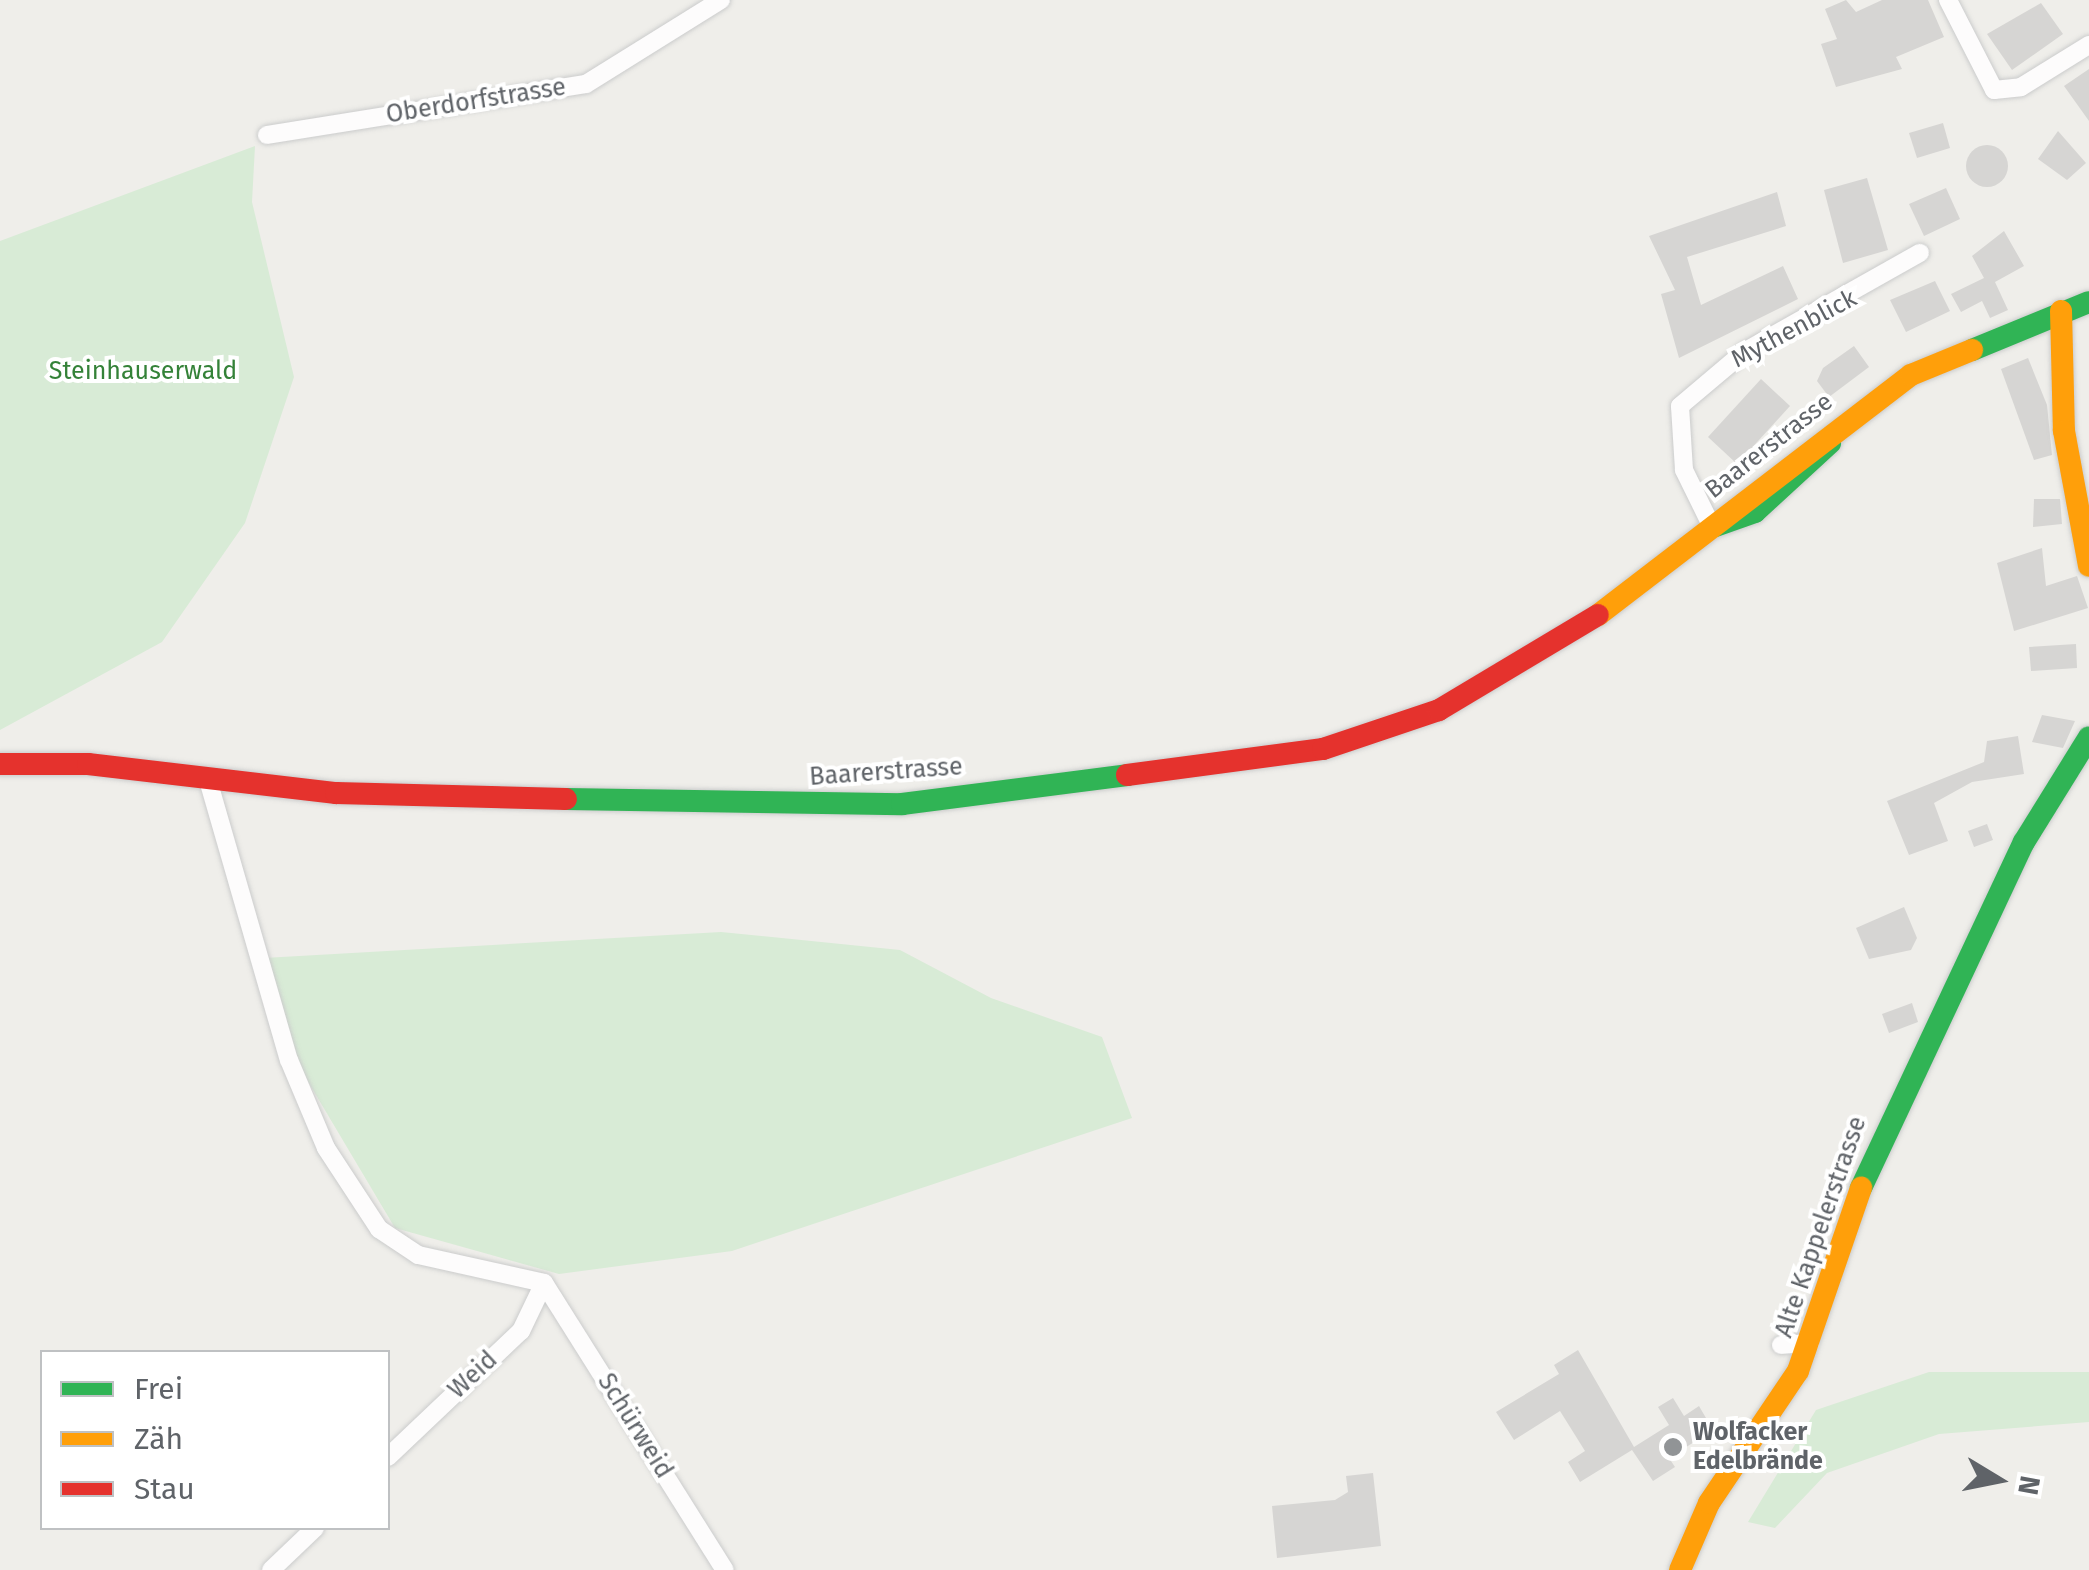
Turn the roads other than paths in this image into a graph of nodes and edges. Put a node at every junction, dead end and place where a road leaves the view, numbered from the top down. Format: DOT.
graph roads {
  1 [pos="721,0"];
  2 [pos="1948,0"];
  3 [pos="2089,45"];
  4 [pos="268,135"];
  5 [pos="1920,253"];
  6 [pos="2089,302"];
  7 [pos="2061,311"];
  8 [pos="1712,526"];
  9 [pos="2089,566"];
  10 [pos="2089,737"];
  11 [pos="0,764"];
  12 [pos="208,780"];
  13 [pos="544,1283"];
  14 [pos="1810,1343"];
  15 [pos="1780,1345"];
  16 [pos="390,1455"];
  17 [pos="313,1530"];
  18 [pos="271,1570"];
  19 [pos="725,1570"];
  20 [pos="1680,1570"];
  1 -- 4 [label="street, Oberdorfstrasse"];
  2 -- 3 [label="street"];
  5 -- 8 [label="street, Mythenblick"];
  6 -- 7 [label="street, Baarerstrasse"];
  7 -- 8 [label="street, Baarerstrasse"];
  7 -- 9 [label="street"];
  8 -- 12 [label="street, Baarerstrasse"];
  10 -- 14 [label="street, Alte Kappelerstrasse"];
  11 -- 12 [label="street, Baarerstrasse"];
  12 -- 13 [label="street"];
  13 -- 16 [label="street, Weid"];
  13 -- 19 [label="street, Schürweid"];
  14 -- 15 [label="street"];
  14 -- 20 [label="street, Alte Kappelerstrasse"];
  17 -- 18 [label="street"];
}
